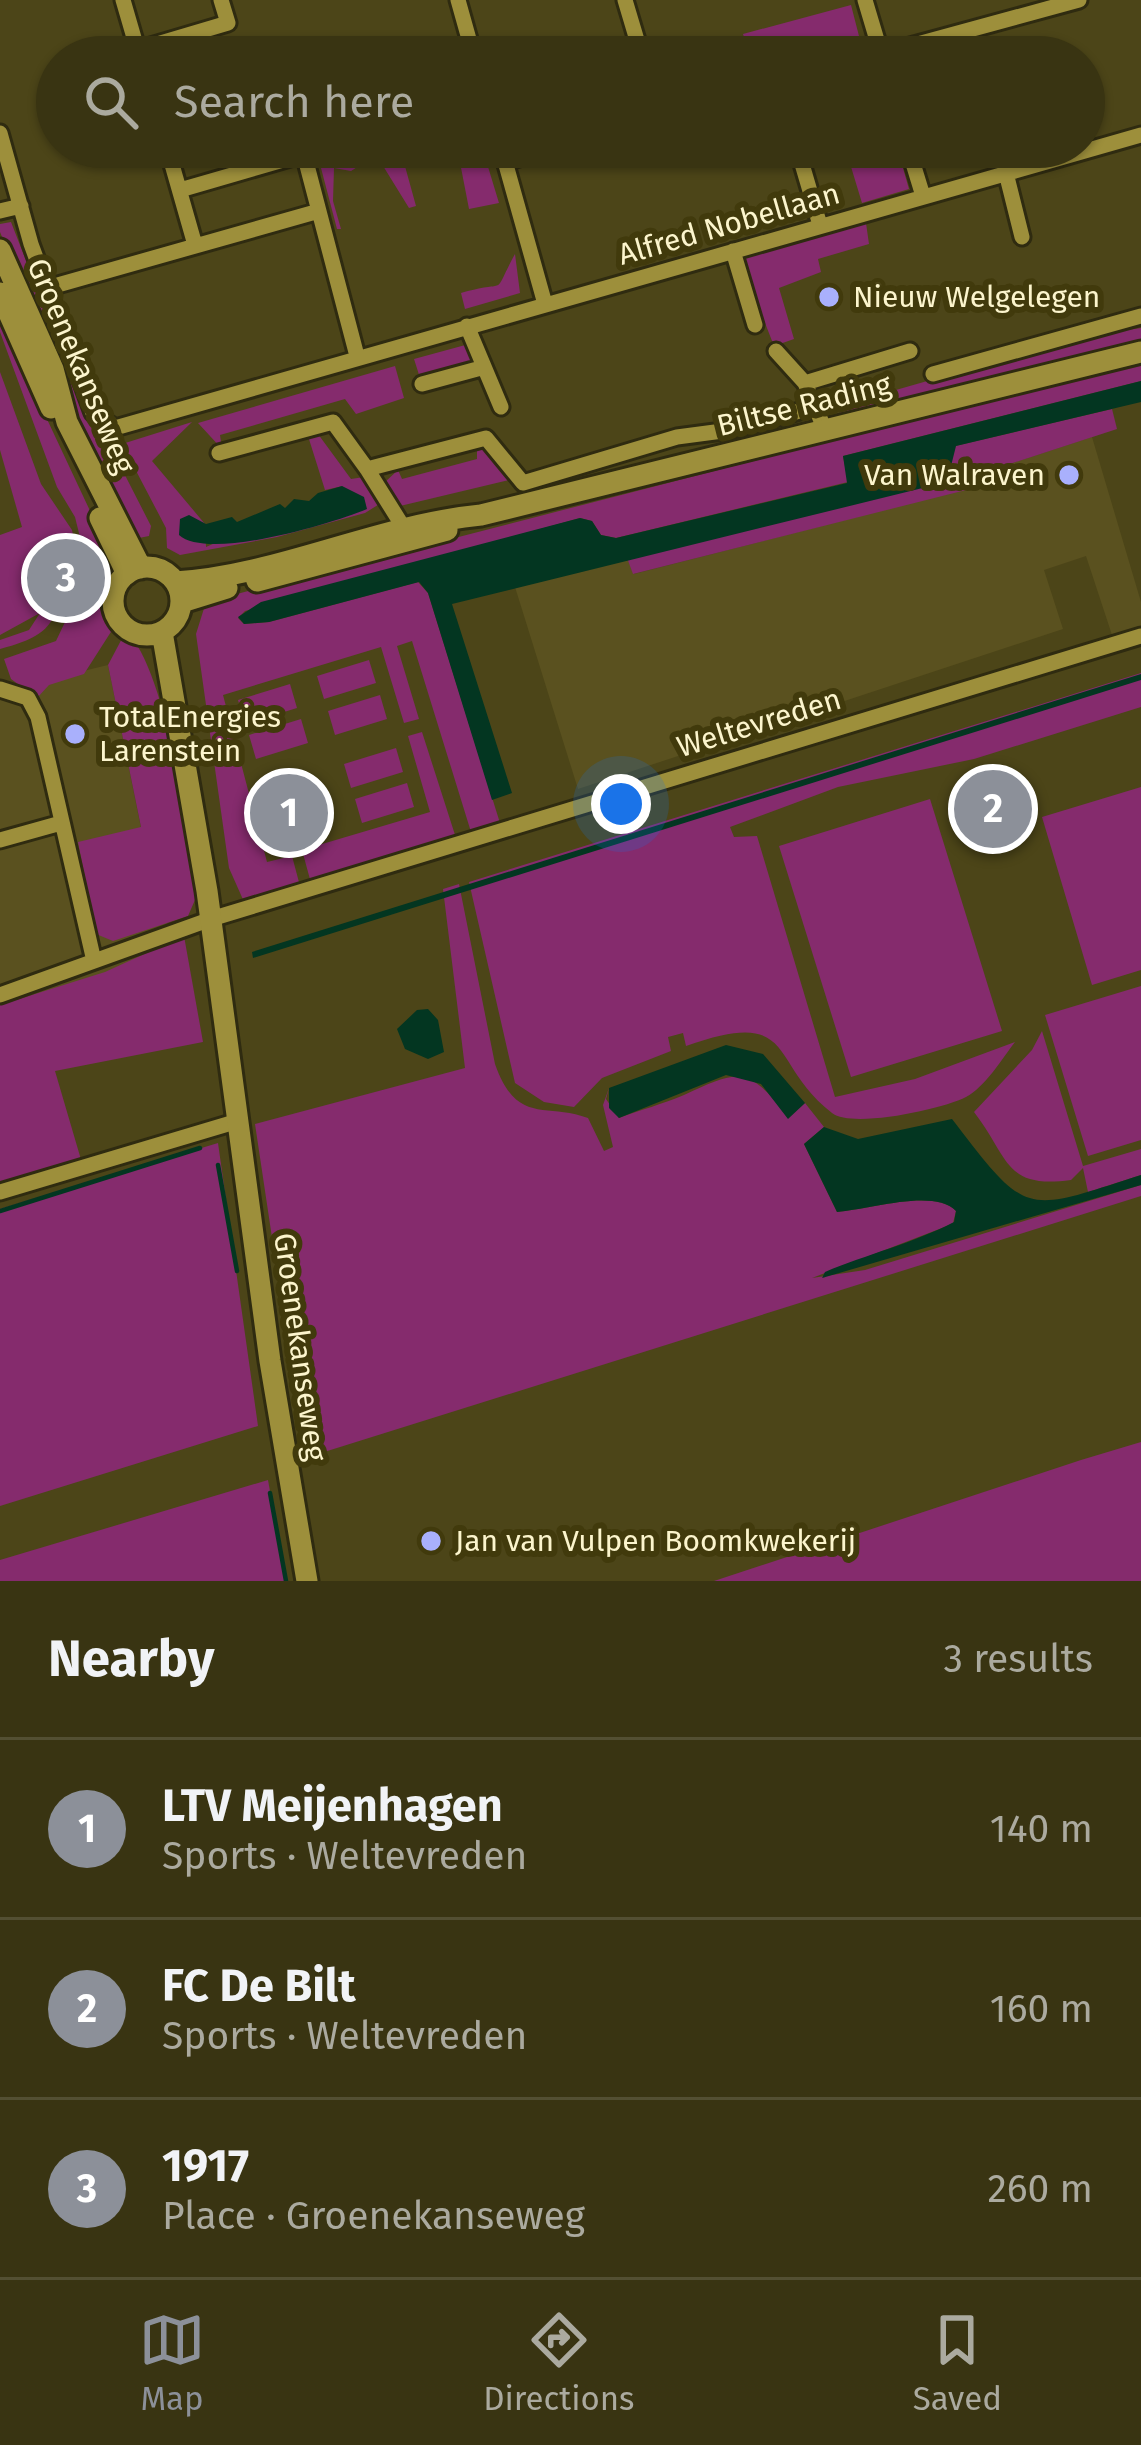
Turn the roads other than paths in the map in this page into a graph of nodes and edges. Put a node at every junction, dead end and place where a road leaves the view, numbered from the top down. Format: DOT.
graph roads {
  1 [pos="123,0"];
  2 [pos="221,0"];
  3 [pos="458,0"];
  4 [pos="625,0"];
  5 [pos="866,0"];
  6 [pos="1079,0"];
  7 [pos="1034,6"];
  8 [pos="133,36"];
  9 [pos="189,36"];
  10 [pos="468,36"];
  11 [pos="636,36"];
  12 [pos="876,36"];
  13 [pos="943,36"];
  14 [pos="0,134"];
  15 [pos="1139,142"];
  16 [pos="1105,150"];
  17 [pos="173,168"];
  18 [pos="256,168"];
  19 [pos="308,168"];
  20 [pos="508,168"];
  21 [pos="803,168"];
  22 [pos="914,168"];
  23 [pos="1027,168"];
  24 [pos="1006,173"];
  25 [pos="180,190"];
  26 [pos="922,196"];
  27 [pos="21,206"];
  28 [pos="0,211"];
  29 [pos="319,211"];
  30 [pos="820,225"];
  31 [pos="1022,237"];
  32 [pos="195,245"];
  33 [pos="0,250"];
  34 [pos="733,251"];
  35 [pos="47,288"];
  36 [pos="0,293"];
  37 [pos="545,304"];
  38 [pos="1141,316"];
  39 [pos="467,326"];
  40 [pos="755,326"];
  41 [pos="776,351"];
  42 [pos="910,351"];
  43 [pos="1141,352"];
  44 [pos="357,356"];
  45 [pos="482,368"];
  46 [pos="933,374"];
  47 [pos="805,383"];
  48 [pos="422,384"];
  49 [pos="818,406"];
  50 [pos="501,407"];
  51 [pos="100,423"];
  52 [pos="825,430"];
  53 [pos="220,453"];
  54 [pos="367,470"];
  55 [pos="407,534"];
  56 [pos="134,571"];
  57 [pos="178,592"];
  58 [pos="154,634"];
  59 [pos="1141,636"];
  60 [pos="0,689"];
  61 [pos="61,823"];
  62 [pos="0,840"];
  63 [pos="211,919"];
  64 [pos="94,961"];
  65 [pos="0,995"];
  66 [pos="238,1121"];
  67 [pos="0,1192"];
  68 [pos="307,1581"];
  1 -- 8 [label="street"];
  2 -- 9 [label="street"];
  3 -- 10 [label="street"];
  4 -- 11 [label="street"];
  5 -- 12 [label="street"];
  6 -- 7 [label="street"];
  7 -- 13 [label="street"];
  14 -- 27 [label="street, Groenekanseweg"];
  15 -- 16 [label="street, Alfred Nobellaan"];
  17 -- 25 [label="street"];
  18 -- 25 [label="street"];
  19 -- 29 [label="street"];
  20 -- 37 [label="street"];
  21 -- 30 [label="street"];
  22 -- 26 [label="street"];
  23 -- 24 [label="street, Alfred Nobellaan"];
  24 -- 26 [label="street, Alfred Nobellaan"];
  24 -- 31 [label="street"];
  25 -- 32 [label="street"];
  26 -- 30 [label="street, Alfred Nobellaan"];
  27 -- 28 [label="street"];
  27 -- 35 [label="street, Groenekanseweg"];
  29 -- 32 [label="street"];
  29 -- 44 [label="street"];
  30 -- 34 [label="street, Alfred Nobellaan"];
  32 -- 35 [label="street"];
  33 -- 56 [label="main road, Groenekanseweg"];
  34 -- 37 [label="street, Alfred Nobellaan"];
  34 -- 40 [label="street"];
  35 -- 51 [label="street, Groenekanseweg"];
  36 -- 56 [label="main road, Groenekanseweg"];
  37 -- 39 [label="street, Alfred Nobellaan"];
  38 -- 46 [label="street"];
  39 -- 44 [label="street, Alfred Nobellaan"];
  39 -- 45 [label="street"];
  41 -- 47 [label="street"];
  42 -- 47 [label="street"];
  43 -- 52 [label="main road, Biltse Rading"];
  44 -- 51 [label="street, Alfred Nobellaan"];
  45 -- 48 [label="street"];
  45 -- 50 [label="street"];
  47 -- 49 [label="street"];
  49 -- 52 [label="street"];
  49 -- 54 [label="street"];
  52 -- 55 [label="main road, Biltse Rading"];
  53 -- 54 [label="street"];
  54 -- 55 [label="street"];
  55 -- 57 [label="main road, Biltse Rading"];
  56 -- 57 [label="main road"];
  56 -- 58 [label="main road"];
  57 -- 58 [label="main road"];
  58 -- 63 [label="main road, Groenekanseweg"];
  59 -- 63 [label="street, Weltevreden"];
  60 -- 61 [label="street"];
  61 -- 62 [label="street"];
  61 -- 64 [label="street"];
  63 -- 64 [label="street, Weltevreden"];
  63 -- 66 [label="main road, Groenekanseweg"];
  64 -- 65 [label="street, Weltevreden"];
  66 -- 67 [label="street"];
  66 -- 68 [label="main road, Groenekanseweg"];
}
